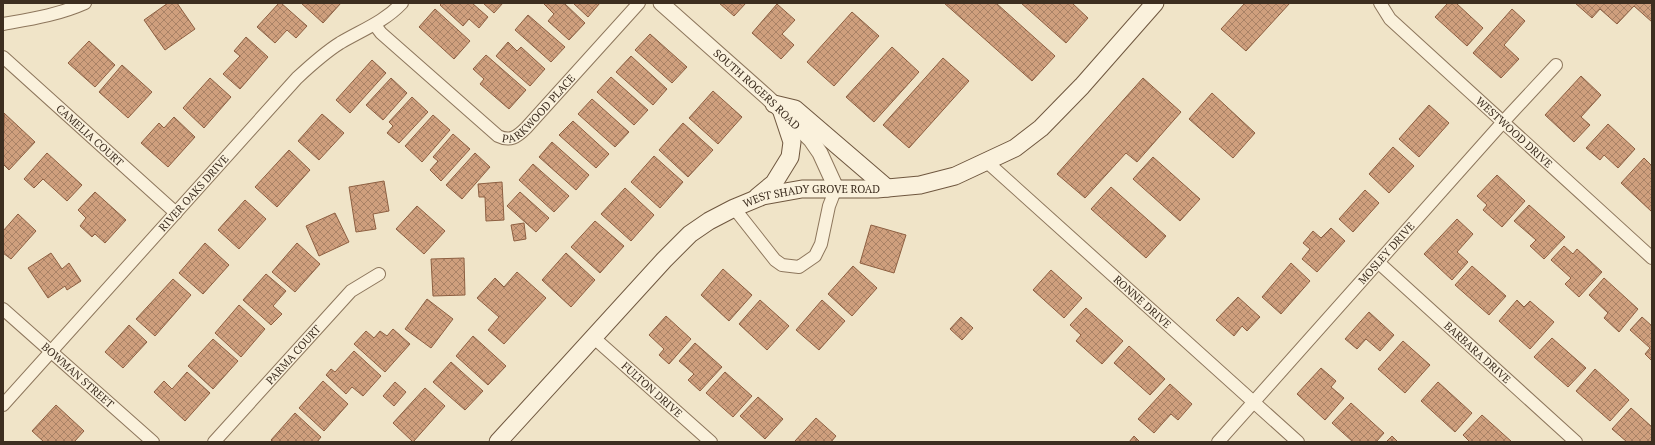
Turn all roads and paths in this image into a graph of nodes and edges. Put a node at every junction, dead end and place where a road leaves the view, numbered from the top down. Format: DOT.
graph roads {
  1 [pos="85,3"];
  2 [pos="402,3"];
  3 [pos="639,3"];
  4 [pos="661,3"];
  5 [pos="1155,3"];
  6 [pos="1380,3"];
  7 [pos="3,24"];
  8 [pos="375,25"];
  9 [pos="3,57"];
  10 [pos="1556,65"];
  11 [pos="778,108"];
  12 [pos="1503,122"];
  13 [pos="987,162"];
  14 [pos="836,188"];
  15 [pos="887,188"];
  16 [pos="754,200"];
  17 [pos="734,208"];
  18 [pos="176,213"];
  19 [pos="1652,258"];
  20 [pos="1378,264"];
  21 [pos="379,274"];
  22 [pos="3,309"];
  23 [pos="593,337"];
  24 [pos="51,352"];
  25 [pos="1253,401"];
  26 [pos="3,405"];
  27 [pos="153,442"];
  28 [pos="214,442"];
  29 [pos="498,442"];
  30 [pos="711,442"];
  31 [pos="1218,442"];
  32 [pos="1298,442"];
  33 [pos="1576,442"];
  1 -- 7 [label="street"];
  2 -- 8 [label="street, RIVER OAKS DRIVE"];
  3 -- 8 [label="street, PARKWOOD PLACE"];
  4 -- 11 [label="street, SOUTH ROGERS ROAD"];
  5 -- 13 [label="main road, WEST SHADY GROVE ROAD"];
  6 -- 12 [label="street, WESTWOOD DRIVE"];
  8 -- 18 [label="street, RIVER OAKS DRIVE"];
  9 -- 18 [label="street, CAMELIA COURT"];
  10 -- 12 [label="street, MOSLEY DRIVE"];
  11 -- 14 [label="street, SOUTH ROGERS ROAD"];
  11 -- 15 [label="main road"];
  11 -- 16 [label="main road"];
  12 -- 19 [label="street, WESTWOOD DRIVE"];
  12 -- 20 [label="street, MOSLEY DRIVE"];
  13 -- 15 [label="main road, WEST SHADY GROVE ROAD"];
  13 -- 25 [label="street, RONNE DRIVE"];
  14 -- 15 [label="main road, WEST SHADY GROVE ROAD"];
  14 -- 16 [label="main road, WEST SHADY GROVE ROAD"];
  14 -- 17 [label="street"];
  16 -- 17 [label="main road, WEST SHADY GROVE ROAD"];
  17 -- 23 [label="main road, WEST SHADY GROVE ROAD"];
  18 -- 24 [label="street, RIVER OAKS DRIVE"];
  20 -- 25 [label="street, MOSLEY DRIVE"];
  20 -- 33 [label="street, BARBARA DRIVE"];
  21 -- 28 [label="street, PARMA COURT"];
  22 -- 24 [label="street, BOWMAN STREET"];
  23 -- 29 [label="main road, WEST SHADY GROVE ROAD"];
  23 -- 30 [label="street, FULTON DRIVE"];
  24 -- 26 [label="street, RIVER OAKS DRIVE"];
  24 -- 27 [label="street, BOWMAN STREET"];
  25 -- 31 [label="street, MOSLEY DRIVE"];
  25 -- 32 [label="street, RONNE DRIVE"];
}
